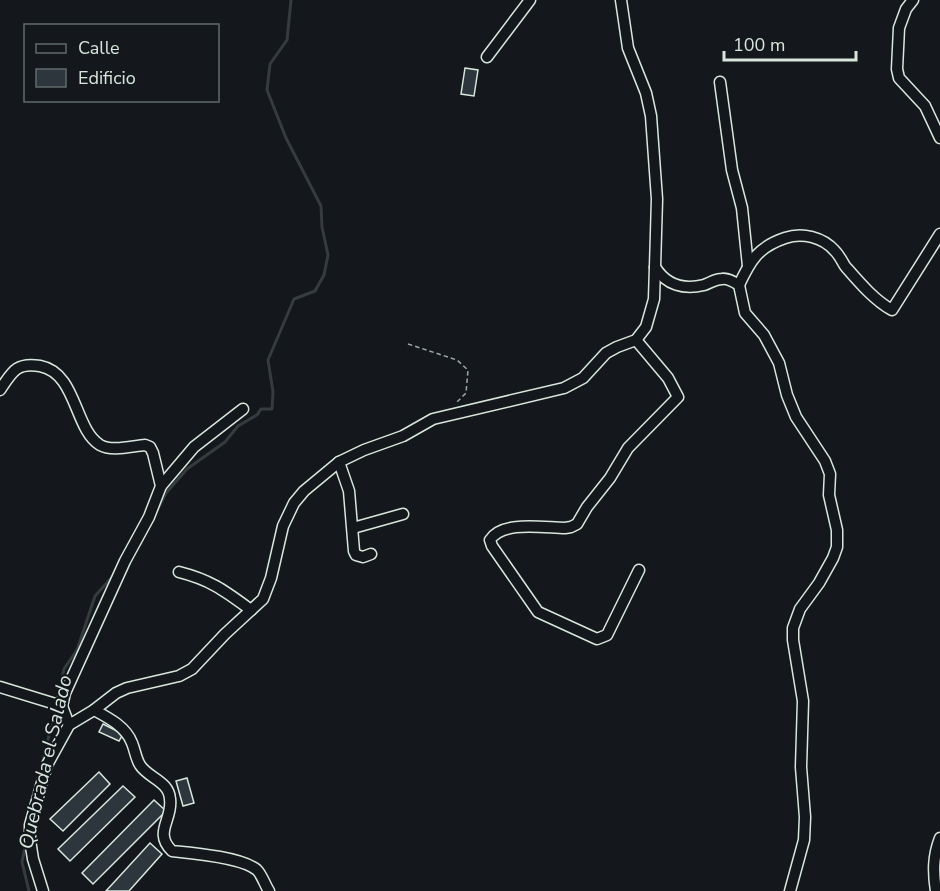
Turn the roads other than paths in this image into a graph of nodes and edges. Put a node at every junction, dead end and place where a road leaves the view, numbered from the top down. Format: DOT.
graph roads {
  1 [pos="530,0"];
  2 [pos="621,0"];
  3 [pos="913,0"];
  4 [pos="487,57"];
  5 [pos="720,82"];
  6 [pos="940,138"];
  7 [pos="940,234"];
  8 [pos="748,266"];
  9 [pos="656,267"];
  10 [pos="739,285"];
  11 [pos="636,340"];
  12 [pos="0,390"];
  13 [pos="243,409"];
  14 [pos="339,462"];
  15 [pos="161,486"];
  16 [pos="403,514"];
  17 [pos="353,528"];
  18 [pos="371,554"];
  19 [pos="639,570"];
  20 [pos="179,572"];
  21 [pos="250,610"];
  22 [pos="0,687"];
  23 [pos="62,706"];
  24 [pos="94,710"];
  25 [pos="69,725"];
  26 [pos="940,838"];
  27 [pos="43,891"];
  28 [pos="269,891"];
  29 [pos="790,891"];
  30 [pos="936,891"];
  1 -- 4 [label="street"];
  2 -- 9 [label="street"];
  3 -- 6 [label="street"];
  5 -- 8 [label="street"];
  7 -- 8 [label="street"];
  8 -- 10 [label="street"];
  9 -- 10 [label="street"];
  9 -- 11 [label="street"];
  10 -- 29 [label="street"];
  11 -- 14 [label="street"];
  11 -- 19 [label="street"];
  12 -- 15 [label="street"];
  13 -- 15 [label="street"];
  14 -- 17 [label="street"];
  14 -- 21 [label="street"];
  15 -- 23 [label="street"];
  16 -- 17 [label="street"];
  17 -- 18 [label="street"];
  20 -- 21 [label="street"];
  21 -- 24 [label="street"];
  22 -- 23 [label="street"];
  23 -- 25 [label="street"];
  24 -- 25 [label="street"];
  24 -- 28 [label="street"];
  25 -- 27 [label="street"];
  26 -- 30 [label="street"];
}
